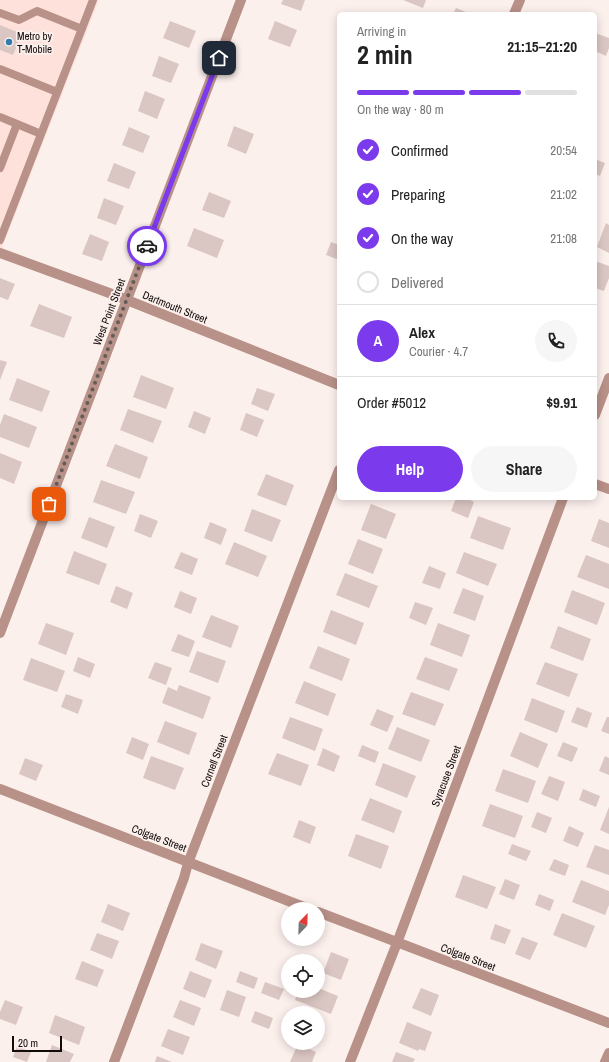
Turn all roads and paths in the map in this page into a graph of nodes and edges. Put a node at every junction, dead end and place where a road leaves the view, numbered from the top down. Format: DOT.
graph roads {
  1 [pos="93,0"];
  2 [pos="241,0"];
  3 [pos="520,0"];
  4 [pos="515,12"];
  5 [pos="0,13"];
  6 [pos="82,29"];
  7 [pos="0,69"];
  8 [pos="57,92"];
  9 [pos="0,117"];
  10 [pos="17,124"];
  11 [pos="41,134"];
  12 [pos="0,168"];
  13 [pos="0,240"];
  14 [pos="0,254"];
  15 [pos="126,300"];
  16 [pos="609,378"];
  17 [pos="337,384"];
  18 [pos="597,409"];
  19 [pos="337,475"];
  20 [pos="597,485"];
  21 [pos="609,489"];
  22 [pos="562,500"];
  23 [pos="0,633"];
  24 [pos="0,789"];
  25 [pos="188,862"];
  26 [pos="291,902"];
  27 [pos="325,915"];
  28 [pos="397,943"];
  29 [pos="609,1023"];
  30 [pos="609,1053"];
  31 [pos="114,1062"];
  32 [pos="350,1062"];
  33 [pos="605,1062"];
  1 -- 6 [label="lane"];
  2 -- 15 [label="street, West Point Street"];
  3 -- 4 [label="street"];
  5 -- 6 [label="lane"];
  6 -- 8 [label="lane"];
  7 -- 8 [label="lane"];
  8 -- 11 [label="lane"];
  9 -- 10 [label="lane"];
  10 -- 11 [label="lane"];
  10 -- 12 [label="lane"];
  11 -- 13 [label="lane"];
  14 -- 15 [label="street, Dartmouth Street"];
  15 -- 17 [label="street, Dartmouth Street"];
  15 -- 23 [label="street, West Point Street"];
  16 -- 18 [label="street"];
  19 -- 25 [label="street, Cornell Street"];
  20 -- 21 [label="street"];
  22 -- 28 [label="street, Syracuse Street"];
  24 -- 25 [label="street, Colgate Street"];
  25 -- 26 [label="street, Colgate Street"];
  25 -- 31 [label="street, Cornell Street"];
  27 -- 28 [label="street, Colgate Street"];
  28 -- 29 [label="street, Colgate Street"];
  28 -- 32 [label="street, Syracuse Street"];
  30 -- 33 [label="street"];
}
